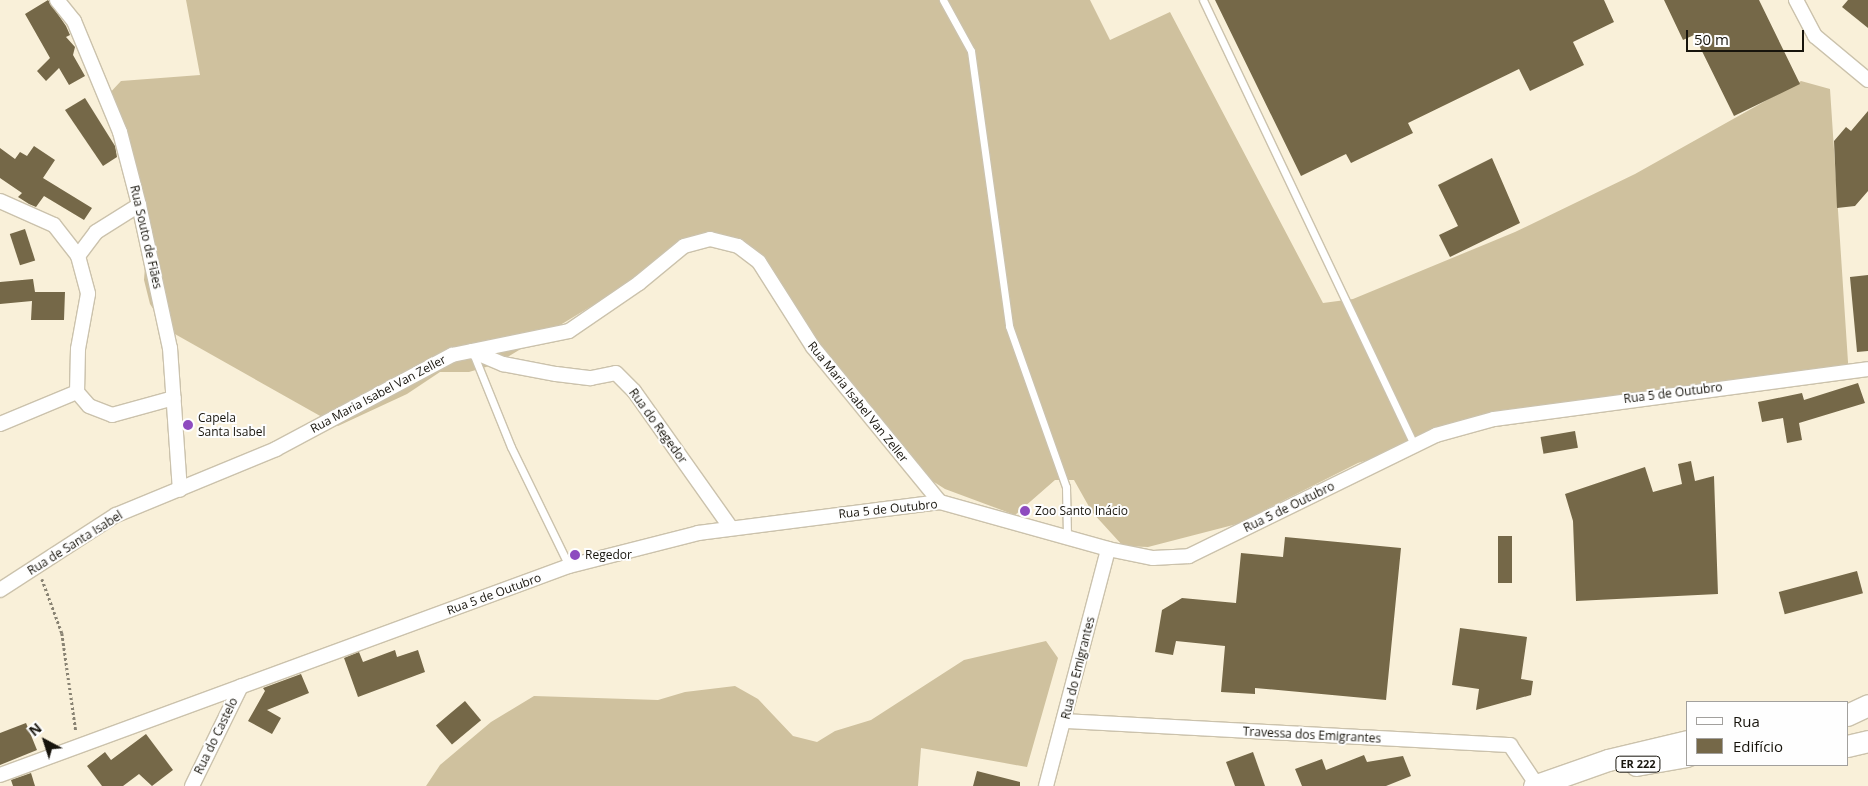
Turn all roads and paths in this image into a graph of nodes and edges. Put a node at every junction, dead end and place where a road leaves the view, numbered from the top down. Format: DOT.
graph roads {
  1 [pos="57,0"];
  2 [pos="70,0"];
  3 [pos="943,0"];
  4 [pos="1203,0"];
  5 [pos="1796,0"];
  6 [pos="74,20"];
  7 [pos="1868,80"];
  8 [pos="0,200"];
  9 [pos="139,205"];
  10 [pos="78,256"];
  11 [pos="472,351"];
  12 [pos="1868,369"];
  13 [pos="77,392"];
  14 [pos="174,398"];
  15 [pos="0,424"];
  16 [pos="1415,446"];
  17 [pos="180,490"];
  18 [pos="940,502"];
  19 [pos="731,528"];
  20 [pos="1067,535"];
  21 [pos="1108,549"];
  22 [pos="38,566"];
  23 [pos="569,566"];
  24 [pos="0,590"];
  25 [pos="241,686"];
  26 [pos="1868,706"];
  27 [pos="1848,715"];
  28 [pos="1065,721"];
  29 [pos="1848,724"];
  30 [pos="1868,724"];
  31 [pos="1686,737"];
  32 [pos="1686,741"];
  33 [pos="1868,741"];
  34 [pos="1663,745"];
  35 [pos="79,746"];
  36 [pos="1848,747"];
  37 [pos="1848,747"];
  38 [pos="1868,748"];
  39 [pos="1686,756"];
  40 [pos="1588,768"];
  41 [pos="0,775"];
  42 [pos="192,786"];
  43 [pos="1046,786"];
  44 [pos="1535,786"];
  1 -- 6 [label="street, Rua Souto de Fiães"];
  2 -- 6 [label="street"];
  3 -- 20 [label="lane"];
  4 -- 16 [label="lane"];
  5 -- 7 [label="street"];
  6 -- 9 [label="street, Rua Souto de Fiães"];
  8 -- 10 [label="street"];
  9 -- 10 [label="street"];
  9 -- 14 [label="street, Rua Souto de Fiães"];
  10 -- 13 [label="street"];
  11 -- 17 [label="street, Rua Maria Isabel Van Zeller"];
  11 -- 18 [label="street, Rua Maria Isabel Van Zeller"];
  11 -- 19 [label="street, Rua do Regedor"];
  11 -- 23 [label="lane"];
  12 -- 16 [label="street, Rua 5 de Outubro"];
  13 -- 14 [label="street"];
  13 -- 15 [label="street"];
  14 -- 17 [label="street, Rua Souto de Fiães"];
  16 -- 21 [label="street, Rua 5 de Outubro"];
  17 -- 22 [label="street, Rua de Santa Isabel"];
  18 -- 19 [label="street, Rua 5 de Outubro"];
  18 -- 20 [label="street, Rua 5 de Outubro"];
  19 -- 23 [label="street, Rua 5 de Outubro"];
  20 -- 21 [label="street, Rua 5 de Outubro"];
  21 -- 28 [label="street, Rua do Emigrantes"];
  22 -- 24 [label="street, Rua de Santa Isabel"];
  22 -- 35 [label="path"];
  23 -- 25 [label="street, Rua 5 de Outubro"];
  25 -- 35 [label="street, Rua 5 de Outubro"];
  25 -- 42 [label="street, Rua do Castelo"];
  26 -- 27 [label="main road"];
  28 -- 43 [label="street, Rua do Emigrantes"];
  28 -- 44 [label="street, Travessa dos Emigrantes"];
  29 -- 30 [label="main road"];
  31 -- 34 [label="main road"];
  32 -- 34 [label="main road, ER 222"];
  33 -- 36 [label="main road"];
  34 -- 40 [label="main road, ER 222"];
  35 -- 41 [label="street, Rua 5 de Outubro"];
  37 -- 38 [label="main road"];
  39 -- 40 [label="main road, ER 222"];
  40 -- 44 [label="main road, ER 222"];
}
